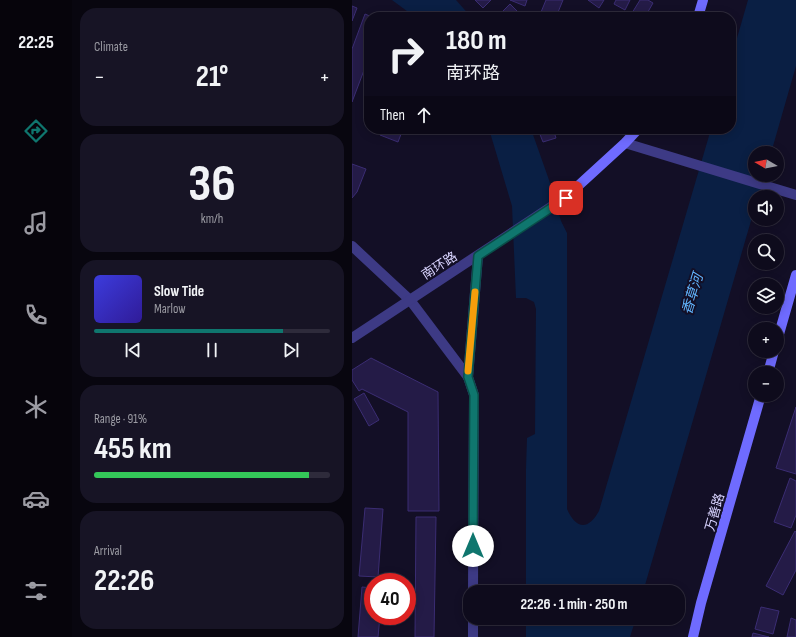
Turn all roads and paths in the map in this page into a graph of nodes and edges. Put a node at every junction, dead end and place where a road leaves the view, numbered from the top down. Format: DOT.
graph roads {
  1 [pos="703,0"];
  2 [pos="699,12"];
  3 [pos="633,134"];
  4 [pos="625,143"];
  5 [pos="796,195"];
  6 [pos="566,198"];
  7 [pos="352,246"];
  8 [pos="478,256"];
  9 [pos="796,275"];
  10 [pos="410,300"];
  11 [pos="782,322"];
  12 [pos="352,338"];
  13 [pos="468,377"];
  14 [pos="759,402"];
  15 [pos="473,585"];
  16 [pos="473,625"];
  17 [pos="473,637"];
  18 [pos="693,637"];
  1 -- 2 [label="main road"];
  3 -- 4 [label="main road"];
  4 -- 5 [label="street"];
  4 -- 6 [label="main road"];
  6 -- 8 [label="street, 南环路"];
  7 -- 10 [label="street"];
  8 -- 10 [label="street, 南环路"];
  8 -- 13 [label="street"];
  9 -- 11 [label="main road"];
  10 -- 12 [label="street, 南环路"];
  10 -- 13 [label="street"];
  13 -- 15 [label="street"];
  14 -- 18 [label="main road, 万善路"];
  16 -- 17 [label="street"];
}
